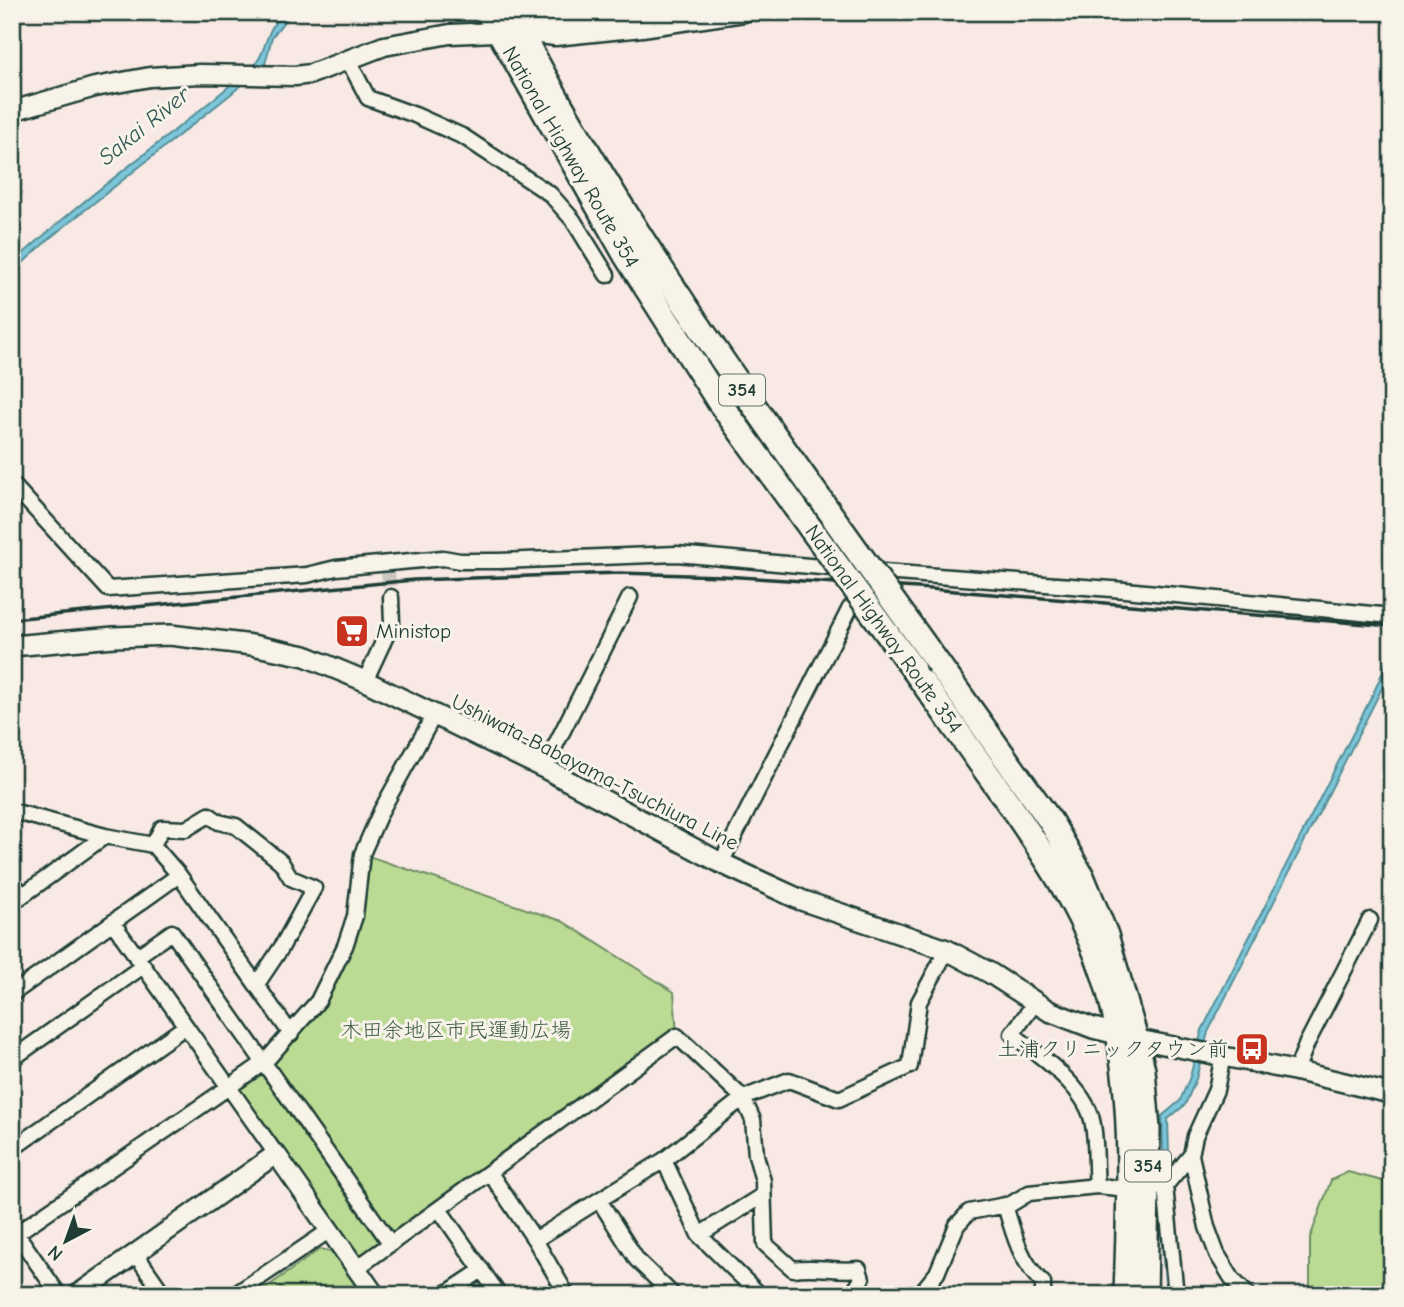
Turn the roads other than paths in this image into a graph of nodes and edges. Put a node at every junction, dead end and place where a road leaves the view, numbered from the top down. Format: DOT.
graph roads {
  1 [pos="643,12"];
  2 [pos="744,12"];
  3 [pos="504,22"];
  4 [pos="348,60"];
  5 [pos="12,111"];
  6 [pos="607,275"];
  7 [pos="12,484"];
  8 [pos="391,597"];
  9 [pos="630,597"];
  10 [pos="850,608"];
  11 [pos="1392,616"];
  12 [pos="12,646"];
  13 [pos="365,681"];
  14 [pos="434,715"];
  15 [pos="544,768"];
  16 [pos="12,811"];
  17 [pos="105,836"];
  18 [pos="153,845"];
  19 [pos="721,863"];
  20 [pos="179,875"];
  21 [pos="12,881"];
  22 [pos="17,899"];
  23 [pos="1370,920"];
  24 [pos="113,923"];
  25 [pos="947,950"];
  26 [pos="139,962"];
  27 [pos="257,984"];
  28 [pos="12,994"];
  29 [pos="1035,1003"];
  30 [pos="186,1026"];
  31 [pos="291,1034"];
  32 [pos="1127,1037"];
  33 [pos="1223,1055"];
  34 [pos="12,1059"];
  35 [pos="265,1062"];
  36 [pos="1296,1071"];
  37 [pos="228,1086"];
  38 [pos="1392,1094"];
  39 [pos="743,1098"];
  40 [pos="12,1149"];
  41 [pos="276,1154"];
  42 [pos="1191,1156"];
  43 [pos="664,1160"];
  44 [pos="490,1173"];
  45 [pos="1097,1186"];
  46 [pos="1147,1187"];
  47 [pos="763,1195"];
  48 [pos="599,1200"];
  49 [pos="1005,1205"];
  50 [pos="439,1209"];
  51 [pos="14,1230"];
  52 [pos="330,1230"];
  53 [pos="699,1235"];
  54 [pos="535,1240"];
  55 [pos="391,1244"];
  56 [pos="135,1253"];
  57 [pos="356,1268"];
  58 [pos="482,1270"];
  59 [pos="59,1295"];
  60 [pos="77,1295"];
  61 [pos="164,1295"];
  62 [pos="234,1295"];
  63 [pos="375,1295"];
  64 [pos="444,1295"];
  65 [pos="499,1295"];
  66 [pos="567,1295"];
  67 [pos="673,1295"];
  68 [pos="760,1295"];
  69 [pos="852,1295"];
  70 [pos="919,1295"];
  71 [pos="1043,1295"];
  72 [pos="1126,1295"];
  73 [pos="1145,1295"];
  74 [pos="1176,1295"];
  75 [pos="1248,1295"];
  1 -- 3 [label="street"];
  2 -- 3 [label="street"];
  3 -- 4 [label="street"];
  3 -- 32 [label="highway, National Highway Route 354 / 354, bridge"];
  3 -- 32 [label="highway, National Highway Route 354 / 354, bridge"];
  4 -- 5 [label="street"];
  4 -- 6 [label="street"];
  7 -- 11 [label="street"];
  8 -- 13 [label="street"];
  9 -- 15 [label="street"];
  10 -- 19 [label="street"];
  12 -- 13 [label="main road, Ushiwata-Babayama-Tsuchiura Line"];
  13 -- 14 [label="main road, Ushiwata-Babayama-Tsuchiura Line"];
  14 -- 15 [label="main road, Ushiwata-Babayama-Tsuchiura Line"];
  14 -- 31 [label="street"];
  15 -- 19 [label="main road, Ushiwata-Babayama-Tsuchiura Line"];
  16 -- 17 [label="street"];
  17 -- 18 [label="street"];
  17 -- 22 [label="street"];
  18 -- 20 [label="street"];
  18 -- 27 [label="street"];
  19 -- 25 [label="main road, Ushiwata-Babayama-Tsuchiura Line"];
  20 -- 24 [label="street"];
  20 -- 27 [label="street"];
  21 -- 22 [label="street"];
  23 -- 36 [label="street"];
  24 -- 26 [label="street"];
  24 -- 28 [label="street"];
  25 -- 29 [label="main road, Ushiwata-Babayama-Tsuchiura Line"];
  25 -- 39 [label="street"];
  26 -- 30 [label="street"];
  26 -- 34 [label="street"];
  26 -- 35 [label="street"];
  27 -- 31 [label="street"];
  29 -- 32 [label="main road, Ushiwata-Babayama-Tsuchiura Line"];
  29 -- 45 [label="street"];
  30 -- 37 [label="street"];
  30 -- 40 [label="street"];
  31 -- 35 [label="street"];
  32 -- 33 [label="street"];
  32 -- 46 [label="highway, National Highway Route 354 / 354"];
  33 -- 36 [label="street"];
  33 -- 42 [label="street"];
  35 -- 37 [label="street"];
  35 -- 55 [label="street"];
  36 -- 38 [label="street"];
  37 -- 41 [label="street"];
  37 -- 51 [label="street"];
  39 -- 43 [label="street"];
  39 -- 44 [label="street"];
  39 -- 47 [label="street"];
  41 -- 52 [label="street"];
  41 -- 56 [label="street"];
  42 -- 46 [label="street"];
  42 -- 75 [label="street"];
  43 -- 48 [label="street"];
  43 -- 53 [label="street"];
  44 -- 50 [label="street"];
  44 -- 54 [label="street"];
  45 -- 46 [label="street"];
  45 -- 49 [label="street"];
  46 -- 72 [label="highway, National Highway Route 354 / 354"];
  46 -- 73 [label="highway, National Highway Route 354 / 354"];
  46 -- 74 [label="street"];
  47 -- 53 [label="street"];
  47 -- 69 [label="street"];
  48 -- 54 [label="street"];
  48 -- 67 [label="street"];
  49 -- 70 [label="street"];
  49 -- 71 [label="street"];
  50 -- 55 [label="street"];
  50 -- 58 [label="street"];
  51 -- 59 [label="street"];
  52 -- 57 [label="street"];
  52 -- 62 [label="street"];
  53 -- 68 [label="street"];
  54 -- 66 [label="street"];
  55 -- 57 [label="street"];
  56 -- 60 [label="street"];
  56 -- 61 [label="street"];
  57 -- 63 [label="street"];
  58 -- 64 [label="street"];
  58 -- 65 [label="street"];
}
